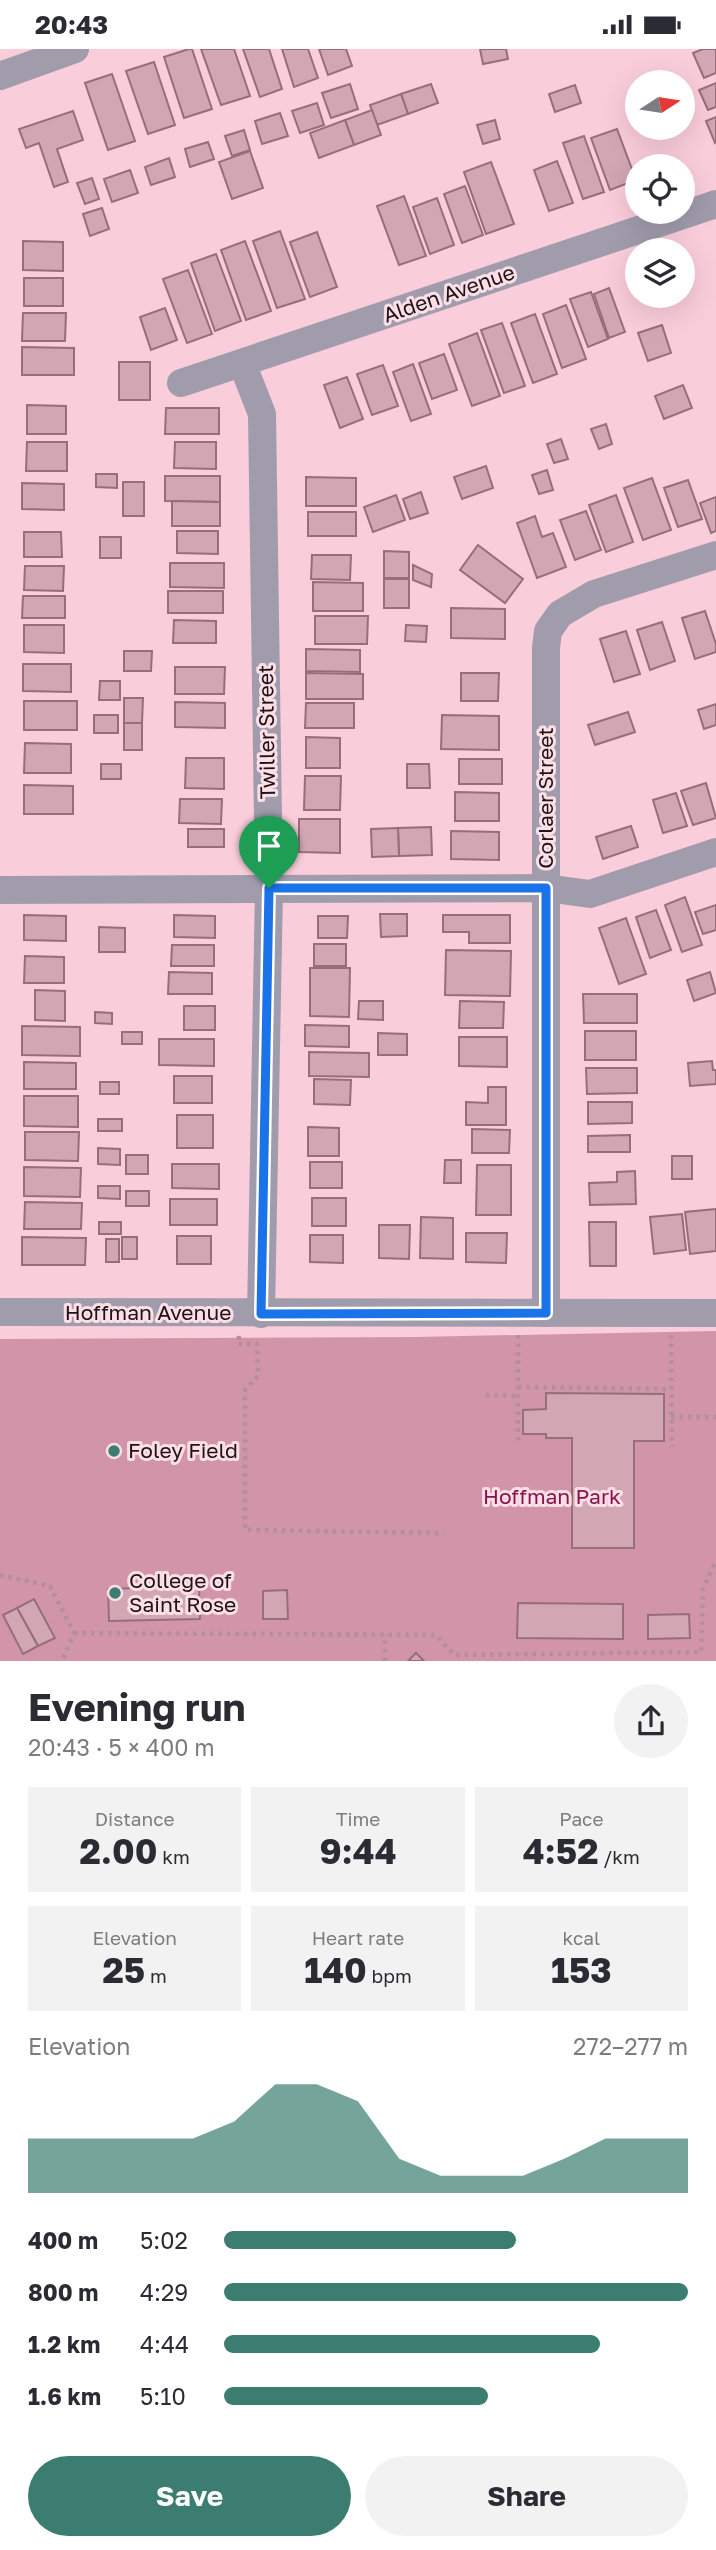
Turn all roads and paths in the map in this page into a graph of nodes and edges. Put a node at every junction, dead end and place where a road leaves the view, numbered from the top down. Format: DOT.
graph roads {
  1 [pos="75,49"];
  2 [pos="0,76"];
  3 [pos="716,204"];
  4 [pos="242,363"];
  5 [pos="181,383"];
  6 [pos="716,555"];
  7 [pos="716,852"];
  8 [pos="269,888"];
  9 [pos="546,888"];
  10 [pos="0,890"];
  11 [pos="0,1312"];
  12 [pos="518,1313"];
  13 [pos="546,1313"];
  14 [pos="672,1313"];
  15 [pos="716,1313"];
  16 [pos="250,1314"];
  17 [pos="518,1387"];
  18 [pos="671,1389"];
  19 [pos="486,1395"];
  20 [pos="518,1396"];
  21 [pos="671,1417"];
  22 [pos="716,1417"];
  23 [pos="519,1443"];
  24 [pos="672,1447"];
  25 [pos="444,1533"];
  26 [pos="716,1562"];
  27 [pos="0,1575"];
  28 [pos="74,1633"];
  29 [pos="385,1635"];
  30 [pos="62,1661"];
  31 [pos="385,1661"];
  1 -- 2 [label="street"];
  3 -- 4 [label="street, Alden Avenue"];
  4 -- 5 [label="street, Alden Avenue"];
  4 -- 8 [label="street, Twiller Street"];
  6 -- 9 [label="street, Corlaer Street"];
  7 -- 9 [label="street"];
  8 -- 9 [label="street"];
  8 -- 10 [label="street"];
  8 -- 16 [label="street, Twiller Street"];
  9 -- 13 [label="street, Corlaer Street"];
  11 -- 16 [label="street, Hoffman Avenue"];
  12 -- 13 [label="street, Hoffman Avenue"];
  12 -- 16 [label="street, Hoffman Avenue"];
  12 -- 17 [label="path"];
  13 -- 14 [label="street, Hoffman Avenue"];
  14 -- 15 [label="street, Hoffman Avenue"];
  14 -- 18 [label="path"];
  16 -- 25 [label="path"];
  17 -- 18 [label="path"];
  17 -- 20 [label="path"];
  18 -- 21 [label="path"];
  19 -- 20 [label="path"];
  20 -- 23 [label="path"];
  21 -- 22 [label="path"];
  21 -- 24 [label="path"];
  26 -- 29 [label="path"];
  27 -- 28 [label="path"];
  28 -- 29 [label="path"];
  28 -- 30 [label="path"];
  29 -- 31 [label="path"];
}
